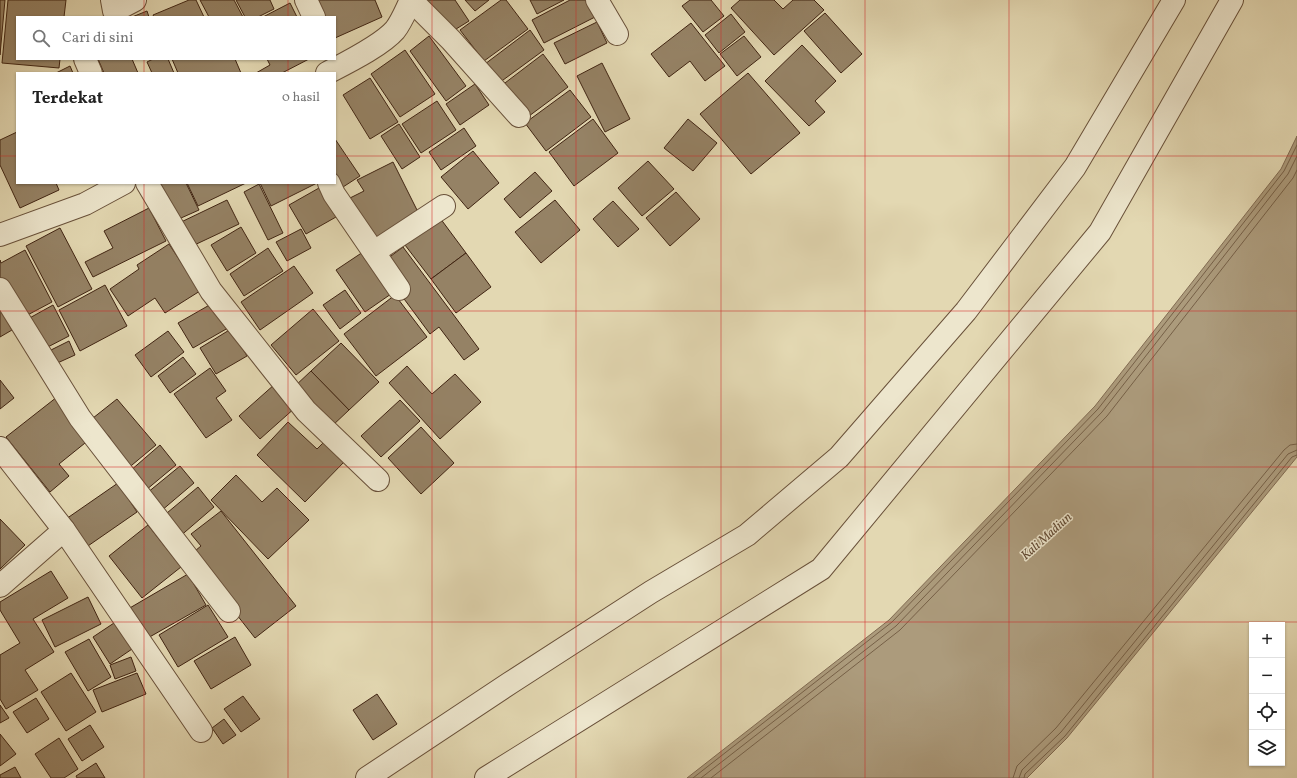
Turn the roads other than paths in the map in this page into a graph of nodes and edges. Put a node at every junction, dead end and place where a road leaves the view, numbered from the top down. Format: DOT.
graph roads {
  1 [pos="135,0"];
  2 [pos="306,0"];
  3 [pos="411,0"];
  4 [pos="597,0"];
  5 [pos="1174,0"];
  6 [pos="1232,0"];
  7 [pos="111,9"];
  8 [pos="314,16"];
  9 [pos="617,34"];
  10 [pos="85,60"];
  11 [pos="331,67"];
  12 [pos="91,72"];
  13 [pos="519,116"];
  14 [pos="122,184"];
  15 [pos="148,184"];
  16 [pos="329,184"];
  17 [pos="444,206"];
  18 [pos="0,235"];
  19 [pos="374,252"];
  20 [pos="0,289"];
  21 [pos="399,289"];
  22 [pos="0,448"];
  23 [pos="378,480"];
  24 [pos="64,530"];
  25 [pos="0,586"];
  26 [pos="229,611"];
  27 [pos="201,731"];
  28 [pos="367,778"];
  29 [pos="486,778"];
  1 -- 7 [label="street"];
  2 -- 8 [label="street"];
  3 -- 11 [label="street"];
  3 -- 13 [label="street"];
  4 -- 9 [label="street"];
  5 -- 28 [label="street"];
  6 -- 29 [label="street"];
  10 -- 12 [label="street"];
  14 -- 18 [label="street"];
  15 -- 23 [label="street"];
  16 -- 19 [label="street"];
  17 -- 19 [label="street"];
  19 -- 21 [label="street"];
  20 -- 26 [label="street"];
  22 -- 24 [label="street"];
  24 -- 25 [label="street"];
  24 -- 27 [label="street"];
}
